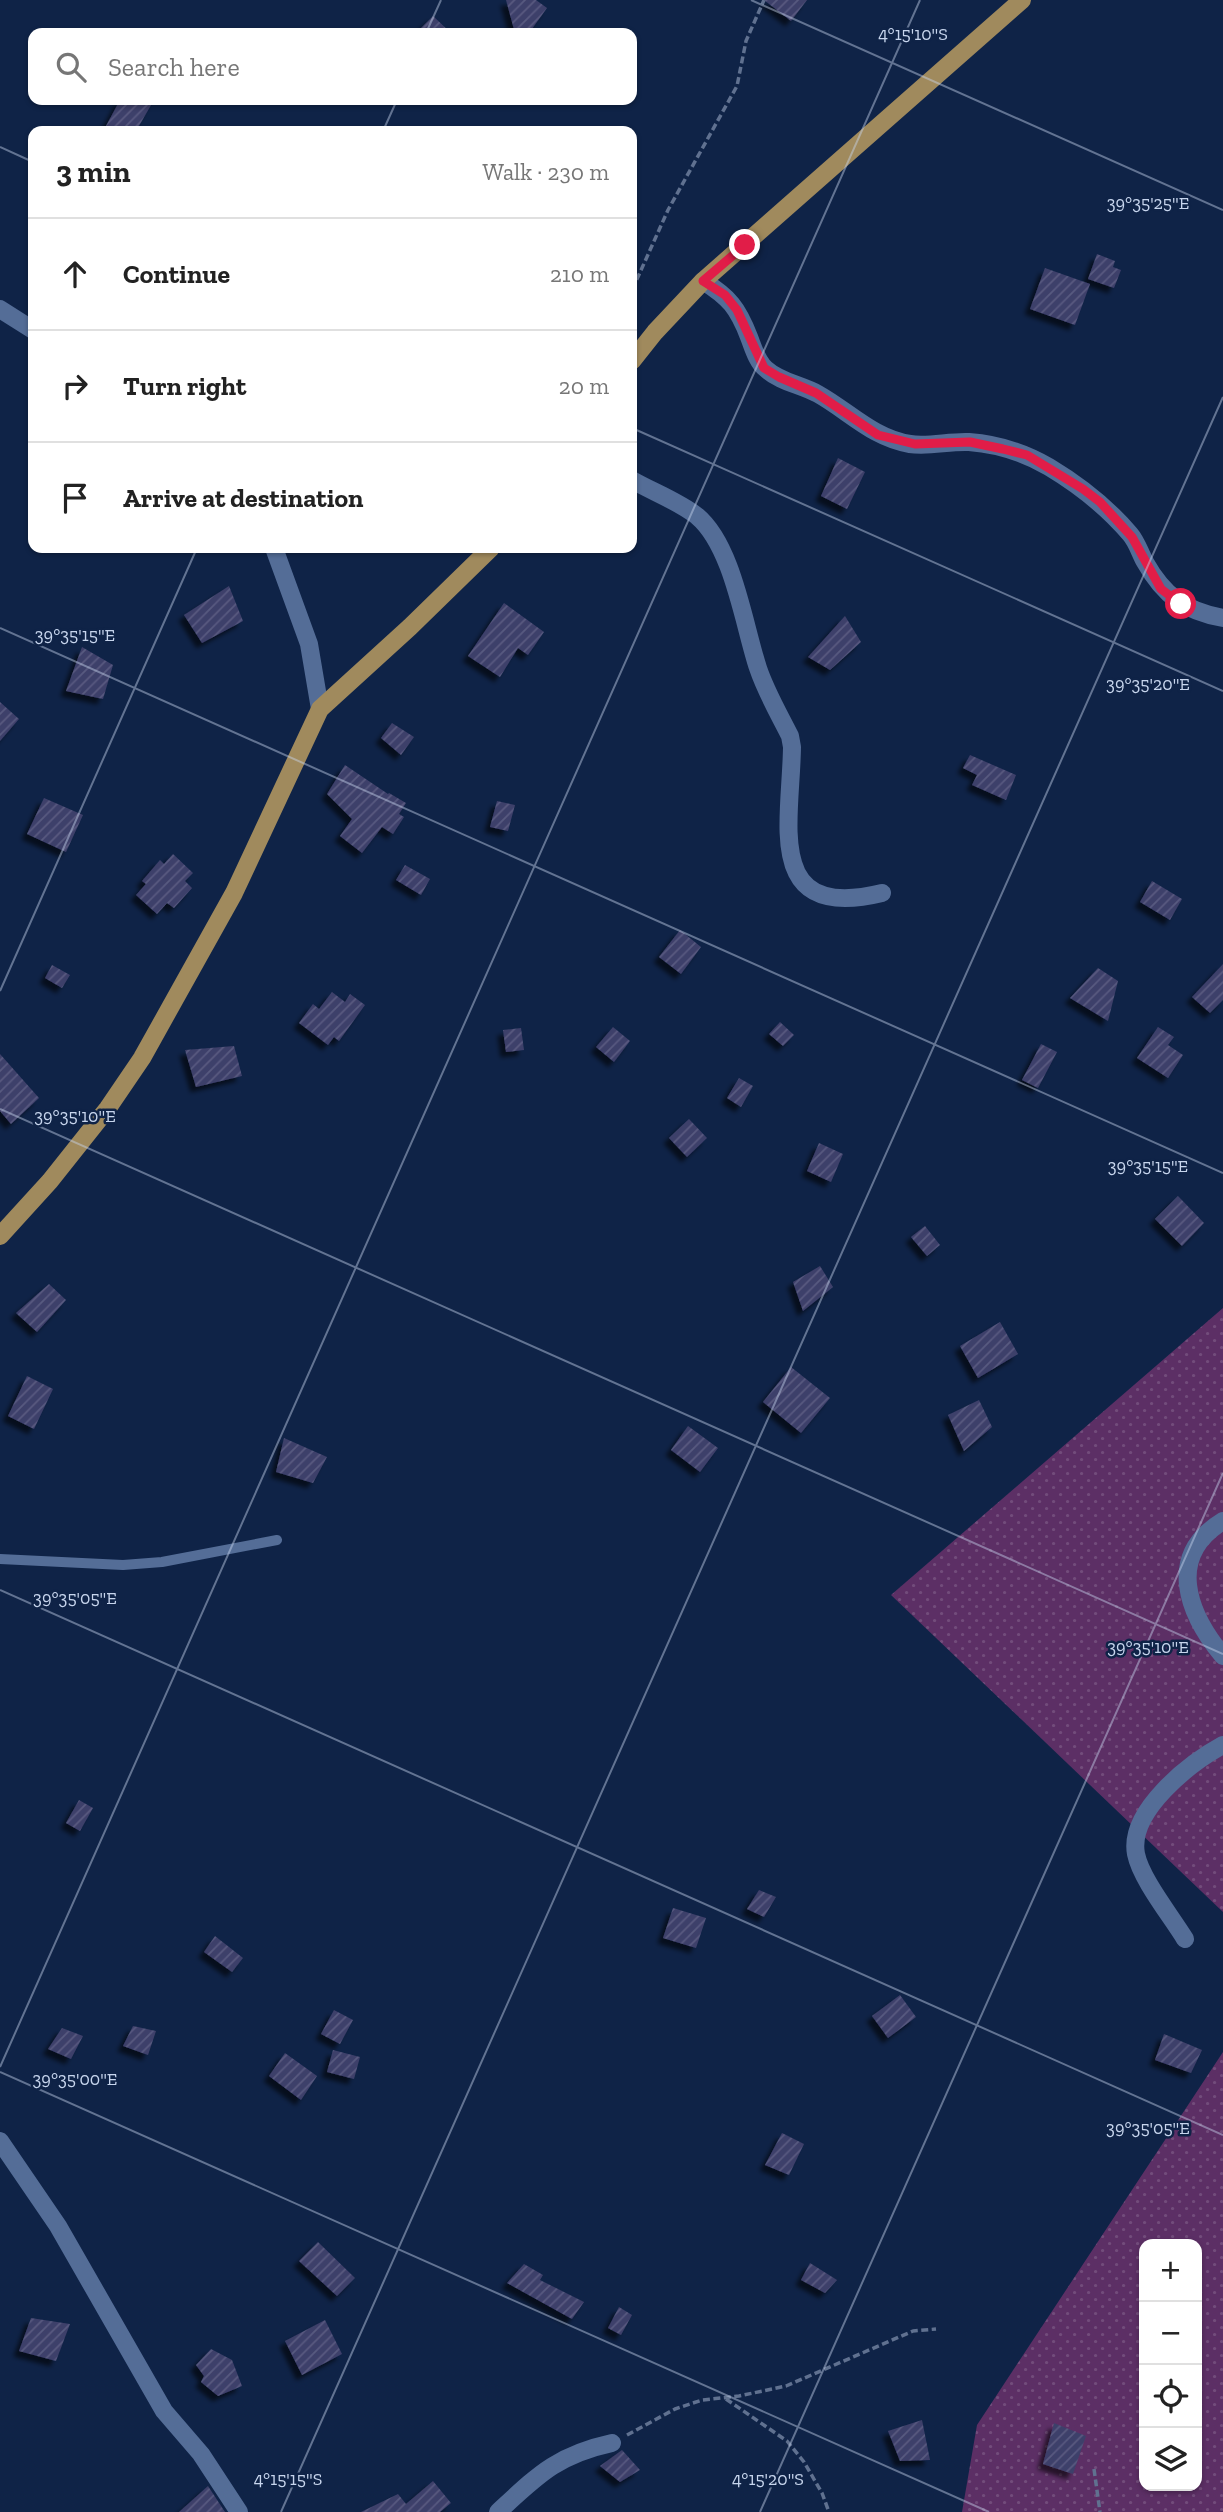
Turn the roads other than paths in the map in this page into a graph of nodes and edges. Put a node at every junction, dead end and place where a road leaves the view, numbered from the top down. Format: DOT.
graph roads {
  1 [pos="1016,3"];
  2 [pos="703,281"];
  3 [pos="0,309"];
  4 [pos="28,327"];
  5 [pos="637,354"];
  6 [pos="637,483"];
  7 [pos="276,553"];
  8 [pos="486,553"];
  9 [pos="1223,618"];
  10 [pos="320,709"];
  11 [pos="882,893"];
  12 [pos="0,1236"];
  13 [pos="1223,1521"];
  14 [pos="277,1540"];
  15 [pos="0,1559"];
  16 [pos="1223,1656"];
  17 [pos="1223,1745"];
  18 [pos="1185,1938"];
  19 [pos="0,2141"];
  20 [pos="612,2443"];
  21 [pos="239,2512"];
  22 [pos="498,2512"];
  1 -- 2 [label="main road"];
  2 -- 5 [label="main road"];
  2 -- 9 [label="street"];
  3 -- 4 [label="street"];
  6 -- 11 [label="street"];
  7 -- 10 [label="street"];
  8 -- 10 [label="main road"];
  10 -- 12 [label="main road"];
  13 -- 16 [label="street"];
  14 -- 15 [label="lane"];
  17 -- 18 [label="street"];
  19 -- 21 [label="street"];
  20 -- 22 [label="street"];
}
